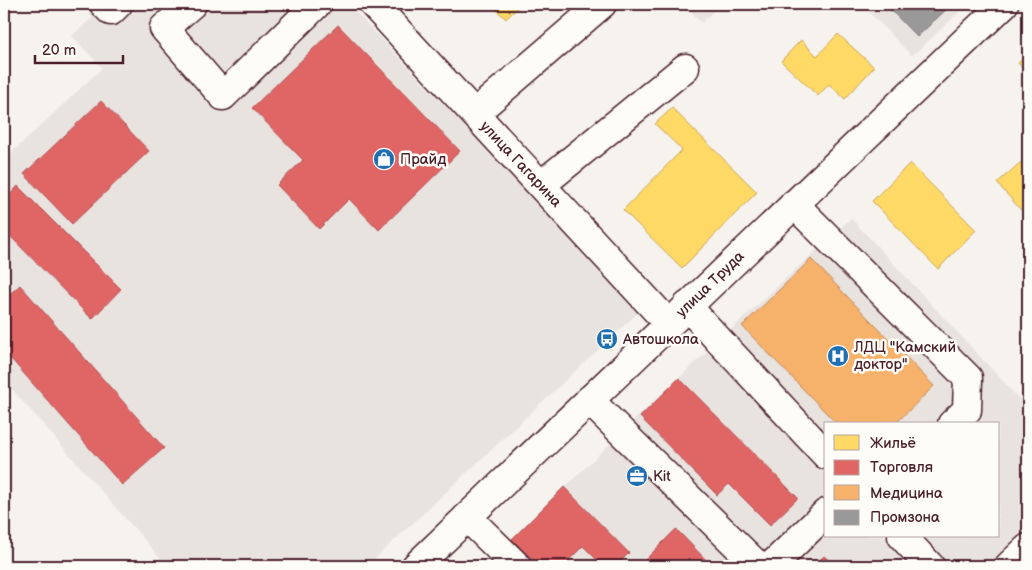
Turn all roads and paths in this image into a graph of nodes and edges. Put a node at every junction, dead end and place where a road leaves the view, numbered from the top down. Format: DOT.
graph roads {
  1 [pos="104,4"];
  2 [pos="118,4"];
  3 [pos="192,4"];
  4 [pos="317,4"];
  5 [pos="373,4"];
  6 [pos="602,4"];
  7 [pos="1004,4"];
  8 [pos="685,68"];
  9 [pos="475,113"];
  10 [pos="541,185"];
  11 [pos="794,204"];
  12 [pos="678,315"];
  13 [pos="589,400"];
  14 [pos="954,422"];
  15 [pos="824,453"];
  16 [pos="824,515"];
  17 [pos="467,517"];
  18 [pos="904,538"];
  19 [pos="1028,548"];
  20 [pos="416,566"];
  21 [pos="517,566"];
  22 [pos="758,566"];
  23 [pos="771,566"];
  24 [pos="930,566"];
  25 [pos="1009,566"];
  1 -- 2 [label="street"];
  3 -- 4 [label="street"];
  5 -- 9 [label="street, улица Гагарина"];
  6 -- 9 [label="street"];
  7 -- 11 [label="street, улица Труда"];
  8 -- 10 [label="street"];
  9 -- 10 [label="street, улица Гагарина"];
  10 -- 12 [label="street, улица Гагарина"];
  11 -- 12 [label="street, улица Труда"];
  11 -- 14 [label="street"];
  12 -- 13 [label="street, улица Труда"];
  12 -- 15 [label="street, улица Гагарина"];
  13 -- 17 [label="street, улица Труда"];
  13 -- 22 [label="street"];
  16 -- 23 [label="street"];
  17 -- 20 [label="street, улица Труда"];
  17 -- 21 [label="street"];
  18 -- 24 [label="street"];
  19 -- 25 [label="street"];
}
